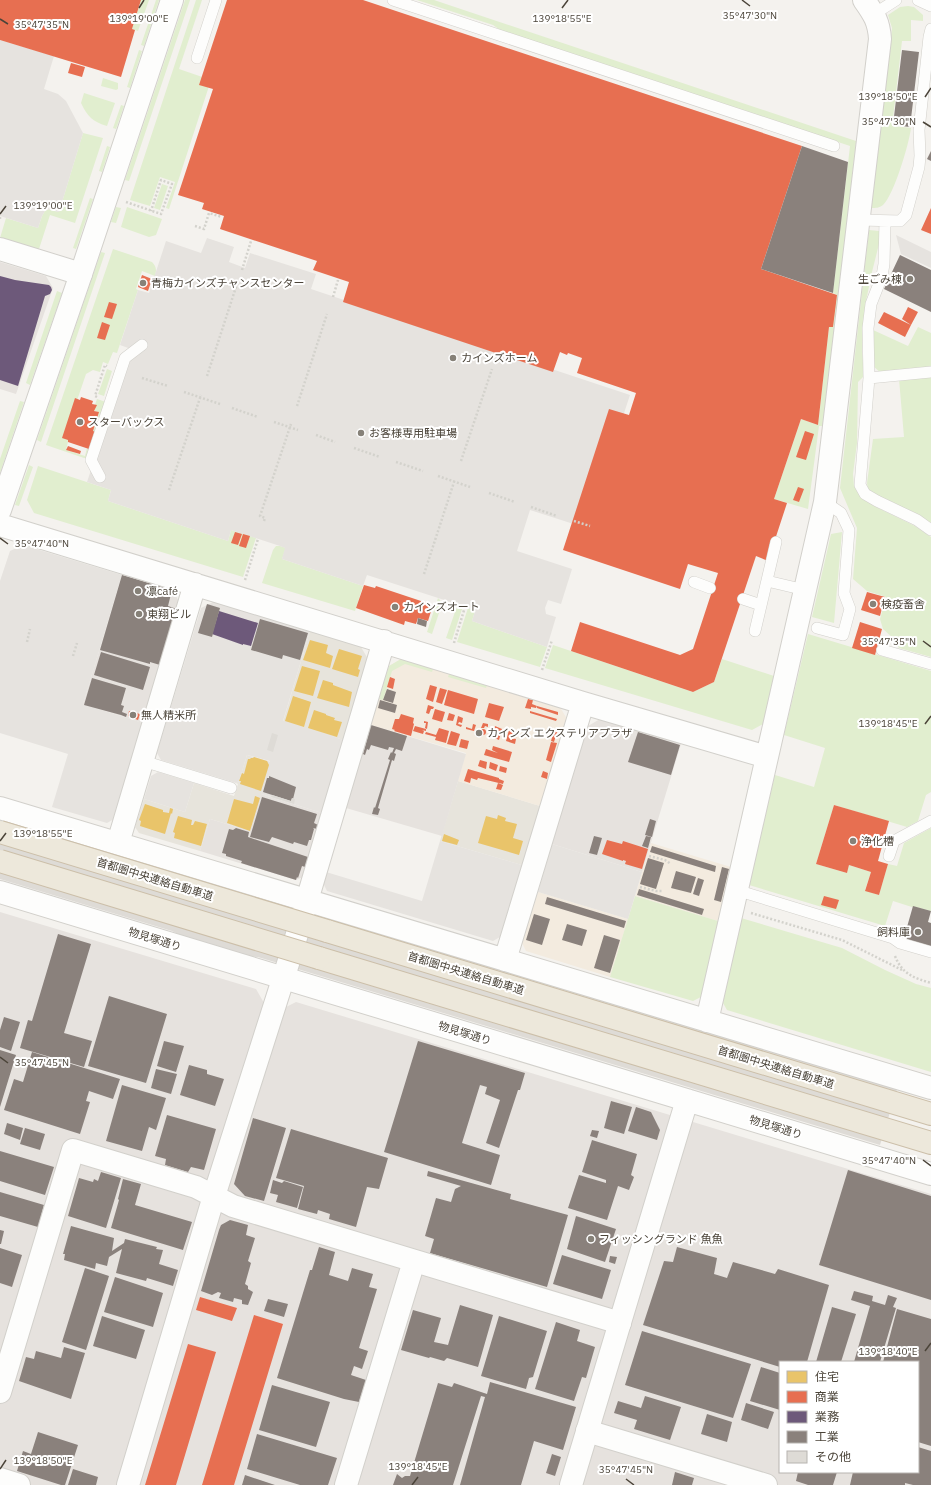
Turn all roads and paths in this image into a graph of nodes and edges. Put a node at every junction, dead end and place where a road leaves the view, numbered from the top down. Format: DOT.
graph roads {
  1 [pos="172,0"];
  2 [pos="216,0"];
  3 [pos="393,0"];
  4 [pos="896,0"];
  5 [pos="918,0"];
  6 [pos="931,6"];
  7 [pos="869,7"];
  8 [pos="931,29"];
  9 [pos="197,58"];
  10 [pos="834,146"];
  11 [pos="126,202"];
  12 [pos="151,211"];
  13 [pos="222,217"];
  14 [pos="859,220"];
  15 [pos="885,221"];
  16 [pos="195,226"];
  17 [pos="251,241"];
  18 [pos="0,250"];
  19 [pos="242,270"];
  20 [pos="81,274"];
  21 [pos="338,280"];
  22 [pos="237,284"];
  23 [pos="333,296"];
  24 [pos="327,314"];
  25 [pos="142,345"];
  26 [pos="492,368"];
  27 [pos="931,372"];
  28 [pos="207,376"];
  29 [pos="142,378"];
  30 [pos="869,378"];
  31 [pos="168,386"];
  32 [pos="184,392"];
  33 [pos="200,396"];
  34 [pos="220,404"];
  35 [pos="297,406"];
  36 [pos="232,408"];
  37 [pos="258,416"];
  38 [pos="274,422"];
  39 [pos="290,426"];
  40 [pos="298,430"];
  41 [pos="316,435"];
  42 [pos="335,442"];
  43 [pos="354,448"];
  44 [pos="380,457"];
  45 [pos="461,461"];
  46 [pos="396,462"];
  47 [pos="423,471"];
  48 [pos="438,476"];
  49 [pos="100,477"];
  50 [pos="455,480"];
  51 [pos="470,487"];
  52 [pos="169,490"];
  53 [pos="489,493"];
  54 [pos="516,502"];
  55 [pos="826,502"];
  56 [pos="531,507"];
  57 [pos="0,510"];
  58 [pos="557,516"];
  59 [pos="264,521"];
  60 [pos="574,521"];
  61 [pos="0,525"];
  62 [pos="590,526"];
  63 [pos="931,530"];
  64 [pos="258,539"];
  65 [pos="776,542"];
  66 [pos="424,574"];
  67 [pos="767,581"];
  68 [pos="244,582"];
  69 [pos="694,582"];
  70 [pos="195,584"];
  71 [pos="710,588"];
  72 [pos="805,590"];
  73 [pos="744,599"];
  74 [pos="761,605"];
  75 [pos="466,607"];
  76 [pos="817,628"];
  77 [pos="30,629"];
  78 [pos="755,631"];
  79 [pos="552,640"];
  80 [pos="384,641"];
  81 [pos="455,641"];
  82 [pos="27,642"];
  83 [pos="77,643"];
  84 [pos="882,650"];
  85 [pos="73,656"];
  86 [pos="931,664"];
  87 [pos="541,672"];
  88 [pos="583,703"];
  89 [pos="767,757"];
  90 [pos="143,761"];
  91 [pos="230,788"];
  92 [pos="0,808"];
  93 [pos="931,821"];
  94 [pos="0,832"];
  95 [pos="118,843"];
  96 [pos="649,856"];
  97 [pos="889,856"];
  98 [pos="0,861"];
  99 [pos="671,864"];
  100 [pos="640,887"];
  101 [pos="736,890"];
  102 [pos="663,891"];
  103 [pos="0,892"];
  104 [pos="307,900"];
  105 [pos="751,912"];
  106 [pos="893,938"];
  107 [pos="931,952"];
  108 [pos="505,960"];
  109 [pos="904,971"];
  110 [pos="283,978"];
  111 [pos="931,983"];
  112 [pos="706,1021"];
  113 [pos="931,1088"];
  114 [pos="687,1100"];
  115 [pos="931,1114"];
  116 [pos="931,1143"];
  117 [pos="931,1174"];
  118 [pos="214,1196"];
  119 [pos="414,1261"];
  120 [pos="620,1323"];
  121 [pos="0,1392"];
  122 [pos="587,1431"];
  123 [pos="0,1479"];
  124 [pos="19,1485"];
  125 [pos="128,1485"];
  126 [pos="346,1485"];
  127 [pos="571,1485"];
  128 [pos="766,1485"];
  1 -- 20 [label="street"];
  2 -- 9 [label="lane"];
  3 -- 10 [label="lane"];
  4 -- 7 [label="lane"];
  5 -- 6 [label="lane"];
  7 -- 14 [label="street"];
  8 -- 15 [label="lane"];
  11 -- 12 [label="path"];
  12 -- 12 [label="path"];
  13 -- 16 [label="path"];
  14 -- 15 [label="lane"];
  14 -- 55 [label="street"];
  15 -- 30 [label="lane"];
  17 -- 19 [label="path"];
  18 -- 20 [label="street"];
  20 -- 57 [label="street"];
  21 -- 23 [label="path"];
  22 -- 28 [label="path"];
  24 -- 35 [label="path"];
  25 -- 49 [label="lane"];
  26 -- 45 [label="path"];
  27 -- 30 [label="lane"];
  29 -- 31 [label="path"];
  30 -- 63 [label="lane"];
  32 -- 33 [label="path"];
  33 -- 34 [label="path"];
  33 -- 52 [label="path"];
  36 -- 37 [label="path"];
  38 -- 39 [label="path"];
  39 -- 40 [label="path"];
  39 -- 59 [label="path"];
  41 -- 42 [label="path"];
  43 -- 44 [label="path"];
  46 -- 47 [label="path"];
  48 -- 50 [label="path"];
  50 -- 51 [label="path"];
  50 -- 66 [label="path"];
  53 -- 54 [label="path"];
  55 -- 72 [label="street"];
  55 -- 76 [label="lane"];
  56 -- 58 [label="path"];
  60 -- 62 [label="path"];
  61 -- 70 [label="street"];
  64 -- 68 [label="path"];
  65 -- 67 [label="lane"];
  67 -- 72 [label="lane"];
  67 -- 74 [label="lane"];
  69 -- 71 [label="lane"];
  70 -- 80 [label="street"];
  70 -- 90 [label="street"];
  72 -- 89 [label="street"];
  73 -- 74 [label="lane"];
  74 -- 78 [label="lane"];
  75 -- 81 [label="path"];
  77 -- 82 [label="path"];
  79 -- 87 [label="path"];
  80 -- 88 [label="street"];
  80 -- 104 [label="street"];
  83 -- 85 [label="path"];
  84 -- 86 [label="lane"];
  88 -- 89 [label="street"];
  88 -- 108 [label="street"];
  89 -- 101 [label="street"];
  90 -- 91 [label="lane"];
  90 -- 95 [label="street"];
  92 -- 95 [label="street"];
  93 -- 97 [label="lane"];
  94 -- 115 [label="highway, 首都圏中央連絡自動車道, bridge"];
  95 -- 104 [label="street"];
  96 -- 99 [label="path"];
  98 -- 116 [label="highway, bridge"];
  100 -- 102 [label="path"];
  101 -- 106 [label="lane"];
  101 -- 112 [label="street"];
  103 -- 110 [label="street, 物見塚通り"];
  104 -- 108 [label="street"];
  104 -- 110 [label="street"];
  105 -- 109 [label="path"];
  106 -- 107 [label="lane"];
  106 -- 109 [label="path"];
  108 -- 112 [label="street"];
  109 -- 111 [label="path"];
  110 -- 114 [label="street, 物見塚通り"];
  110 -- 118 [label="street"];
  112 -- 113 [label="street"];
  114 -- 117 [label="street, 物見塚通り"];
  114 -- 120 [label="street"];
  118 -- 119 [label="street"];
  118 -- 121 [label="street"];
  118 -- 125 [label="street"];
  119 -- 120 [label="street"];
  119 -- 126 [label="street"];
  120 -- 122 [label="street"];
  122 -- 127 [label="street"];
  122 -- 128 [label="street"];
  123 -- 124 [label="street"];
}
